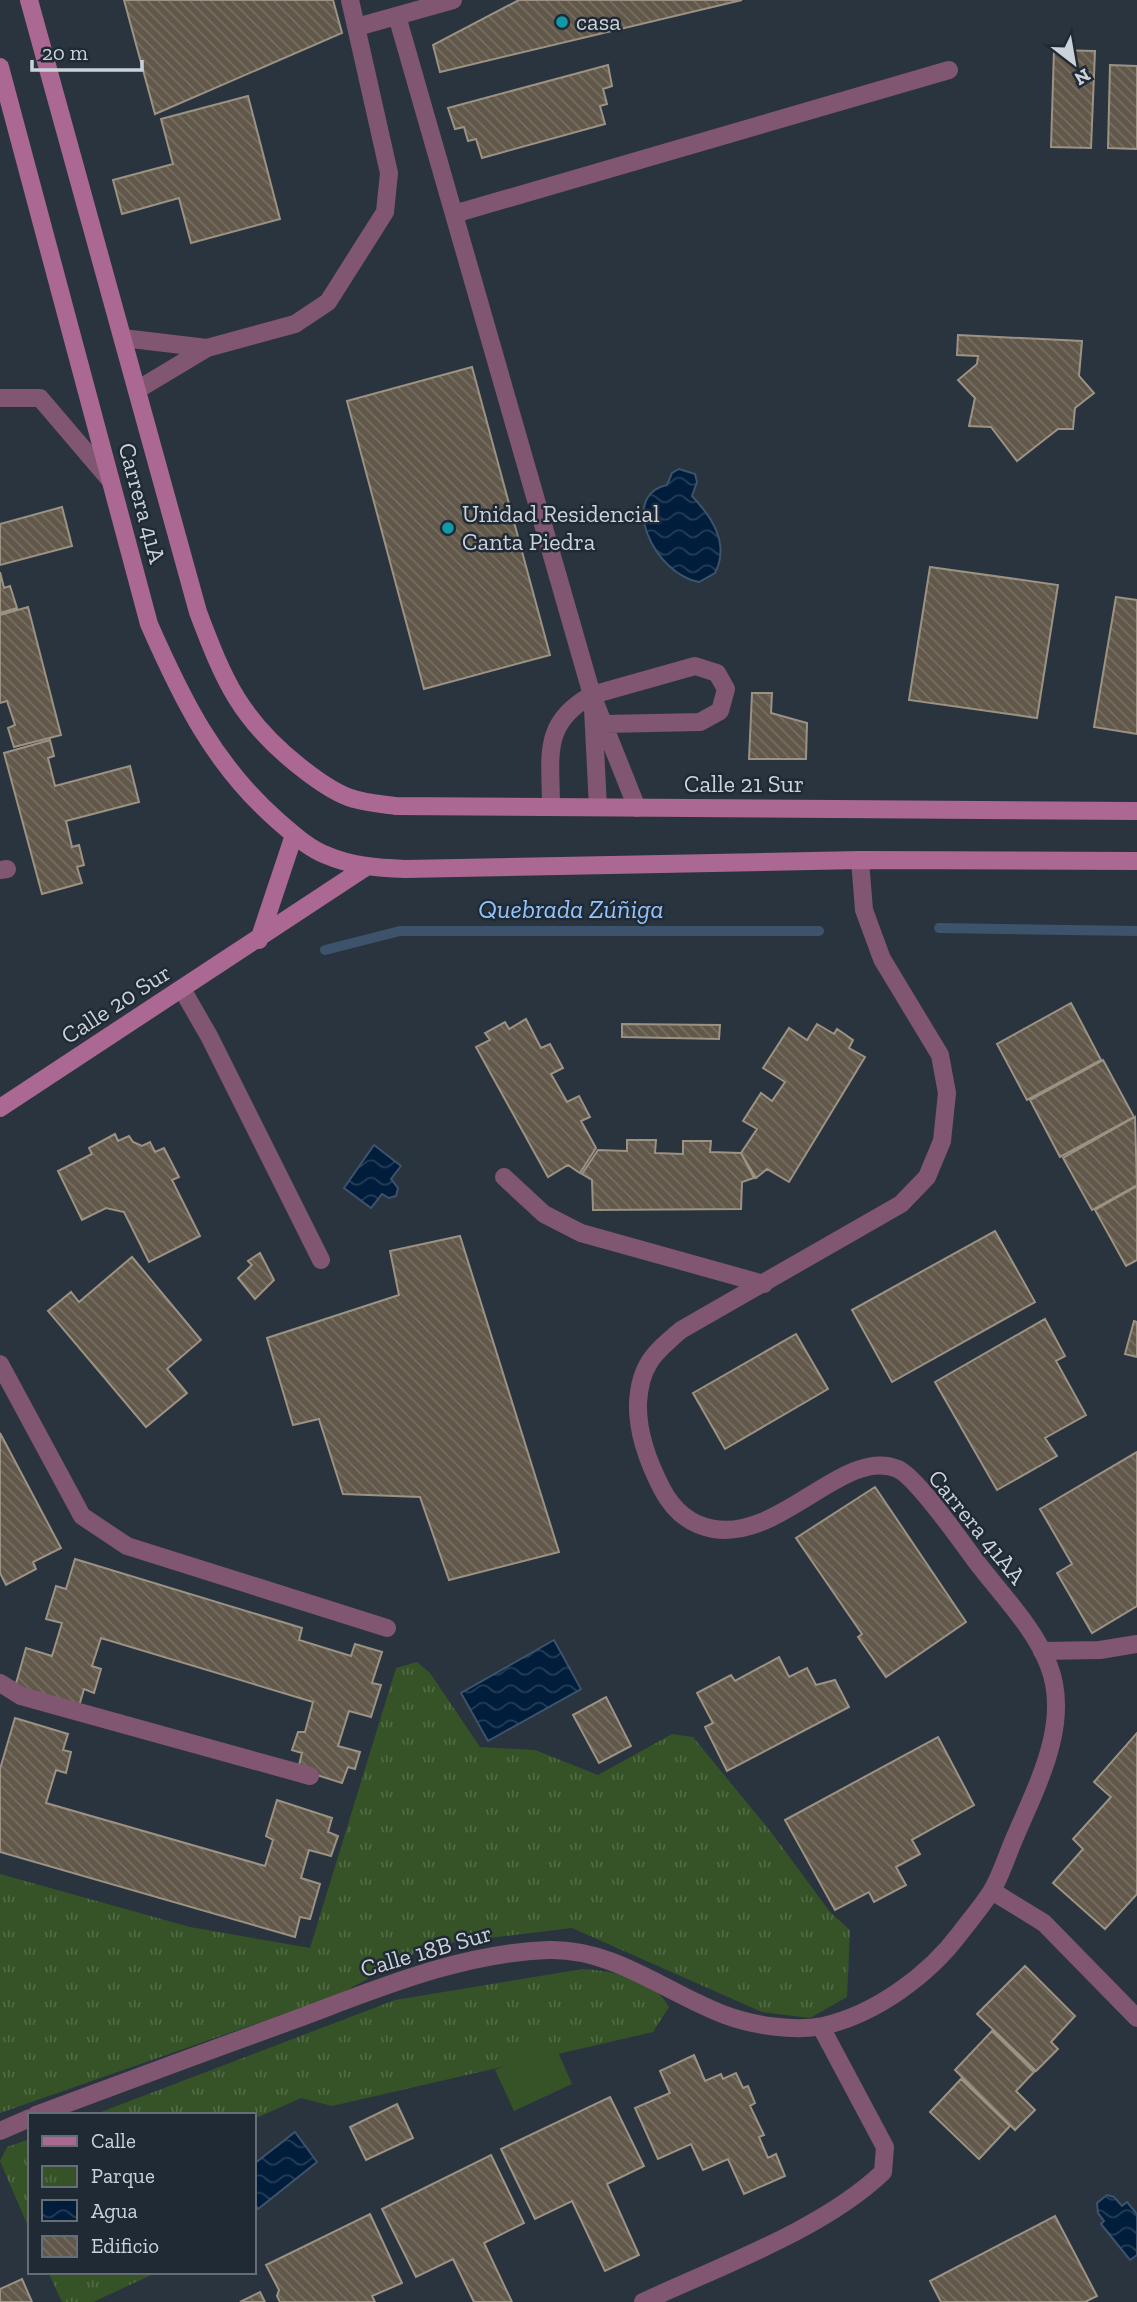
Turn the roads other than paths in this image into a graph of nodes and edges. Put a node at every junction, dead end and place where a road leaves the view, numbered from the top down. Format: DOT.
graph roads {
  1 [pos="29,0"];
  2 [pos="350,0"];
  3 [pos="453,0"];
  4 [pos="397,16"];
  5 [pos="357,27"];
  6 [pos="0,67"];
  7 [pos="950,70"];
  8 [pos="454,214"];
  9 [pos="123,338"];
  10 [pos="207,348"];
  11 [pos="137,390"];
  12 [pos="0,398"];
  13 [pos="110,480"];
  14 [pos="592,695"];
  15 [pos="605,724"];
  16 [pos="352,799"];
  17 [pos="551,807"];
  18 [pos="598,807"];
  19 [pos="637,808"];
  20 [pos="1137,811"];
  21 [pos="294,835"];
  22 [pos="860,860"];
  23 [pos="1137,862"];
  24 [pos="366,867"];
  25 [pos="259,940"];
  26 [pos="182,989"];
  27 [pos="0,1108"];
  28 [pos="504,1177"];
  29 [pos="321,1259"];
  30 [pos="764,1284"];
  31 [pos="0,1364"];
  32 [pos="387,1628"];
  33 [pos="1137,1644"];
  34 [pos="1042,1651"];
  35 [pos="0,1683"];
  36 [pos="310,1776"];
  37 [pos="992,1891"];
  38 [pos="1137,2018"];
  39 [pos="821,2027"];
  40 [pos="41,2113"];
  41 [pos="28,2119"];
  42 [pos="0,2131"];
  43 [pos="642,2302"];
  1 -- 9 [label="street, Carrera 41A"];
  2 -- 5 [label="street"];
  3 -- 4 [label="street"];
  4 -- 5 [label="street"];
  4 -- 8 [label="street"];
  5 -- 10 [label="street"];
  6 -- 13 [label="street, Carrera 41A"];
  7 -- 8 [label="street"];
  8 -- 14 [label="street"];
  9 -- 10 [label="street"];
  9 -- 11 [label="street, Carrera 41A"];
  10 -- 11 [label="street"];
  11 -- 16 [label="street, Carrera 41A"];
  12 -- 13 [label="street"];
  13 -- 21 [label="street, Carrera 41A"];
  14 -- 15 [label="street"];
  14 -- 15 [label="street"];
  14 -- 17 [label="street"];
  14 -- 18 [label="street"];
  15 -- 19 [label="street"];
  16 -- 17 [label="street, Calle 21 Sur"];
  17 -- 18 [label="street, Calle 21 Sur"];
  18 -- 19 [label="street, Calle 21 Sur"];
  19 -- 20 [label="street, Calle 21 Sur"];
  21 -- 24 [label="street, Carrera 41A"];
  21 -- 25 [label="street"];
  22 -- 23 [label="street"];
  22 -- 24 [label="street"];
  22 -- 30 [label="street, Carrera 41AA"];
  24 -- 25 [label="street, Calle 20 Sur"];
  25 -- 26 [label="street, Calle 20 Sur"];
  26 -- 27 [label="street, Calle 20 Sur"];
  26 -- 29 [label="street"];
  28 -- 30 [label="street"];
  30 -- 34 [label="street, Carrera 41AA"];
  31 -- 32 [label="street"];
  33 -- 34 [label="street"];
  34 -- 37 [label="street, Carrera 41AA"];
  35 -- 36 [label="street"];
  37 -- 38 [label="street"];
  37 -- 39 [label="street, Calle 18B Sur"];
  39 -- 40 [label="street, Calle 18B Sur"];
  39 -- 43 [label="street"];
  41 -- 42 [label="street"];
}
